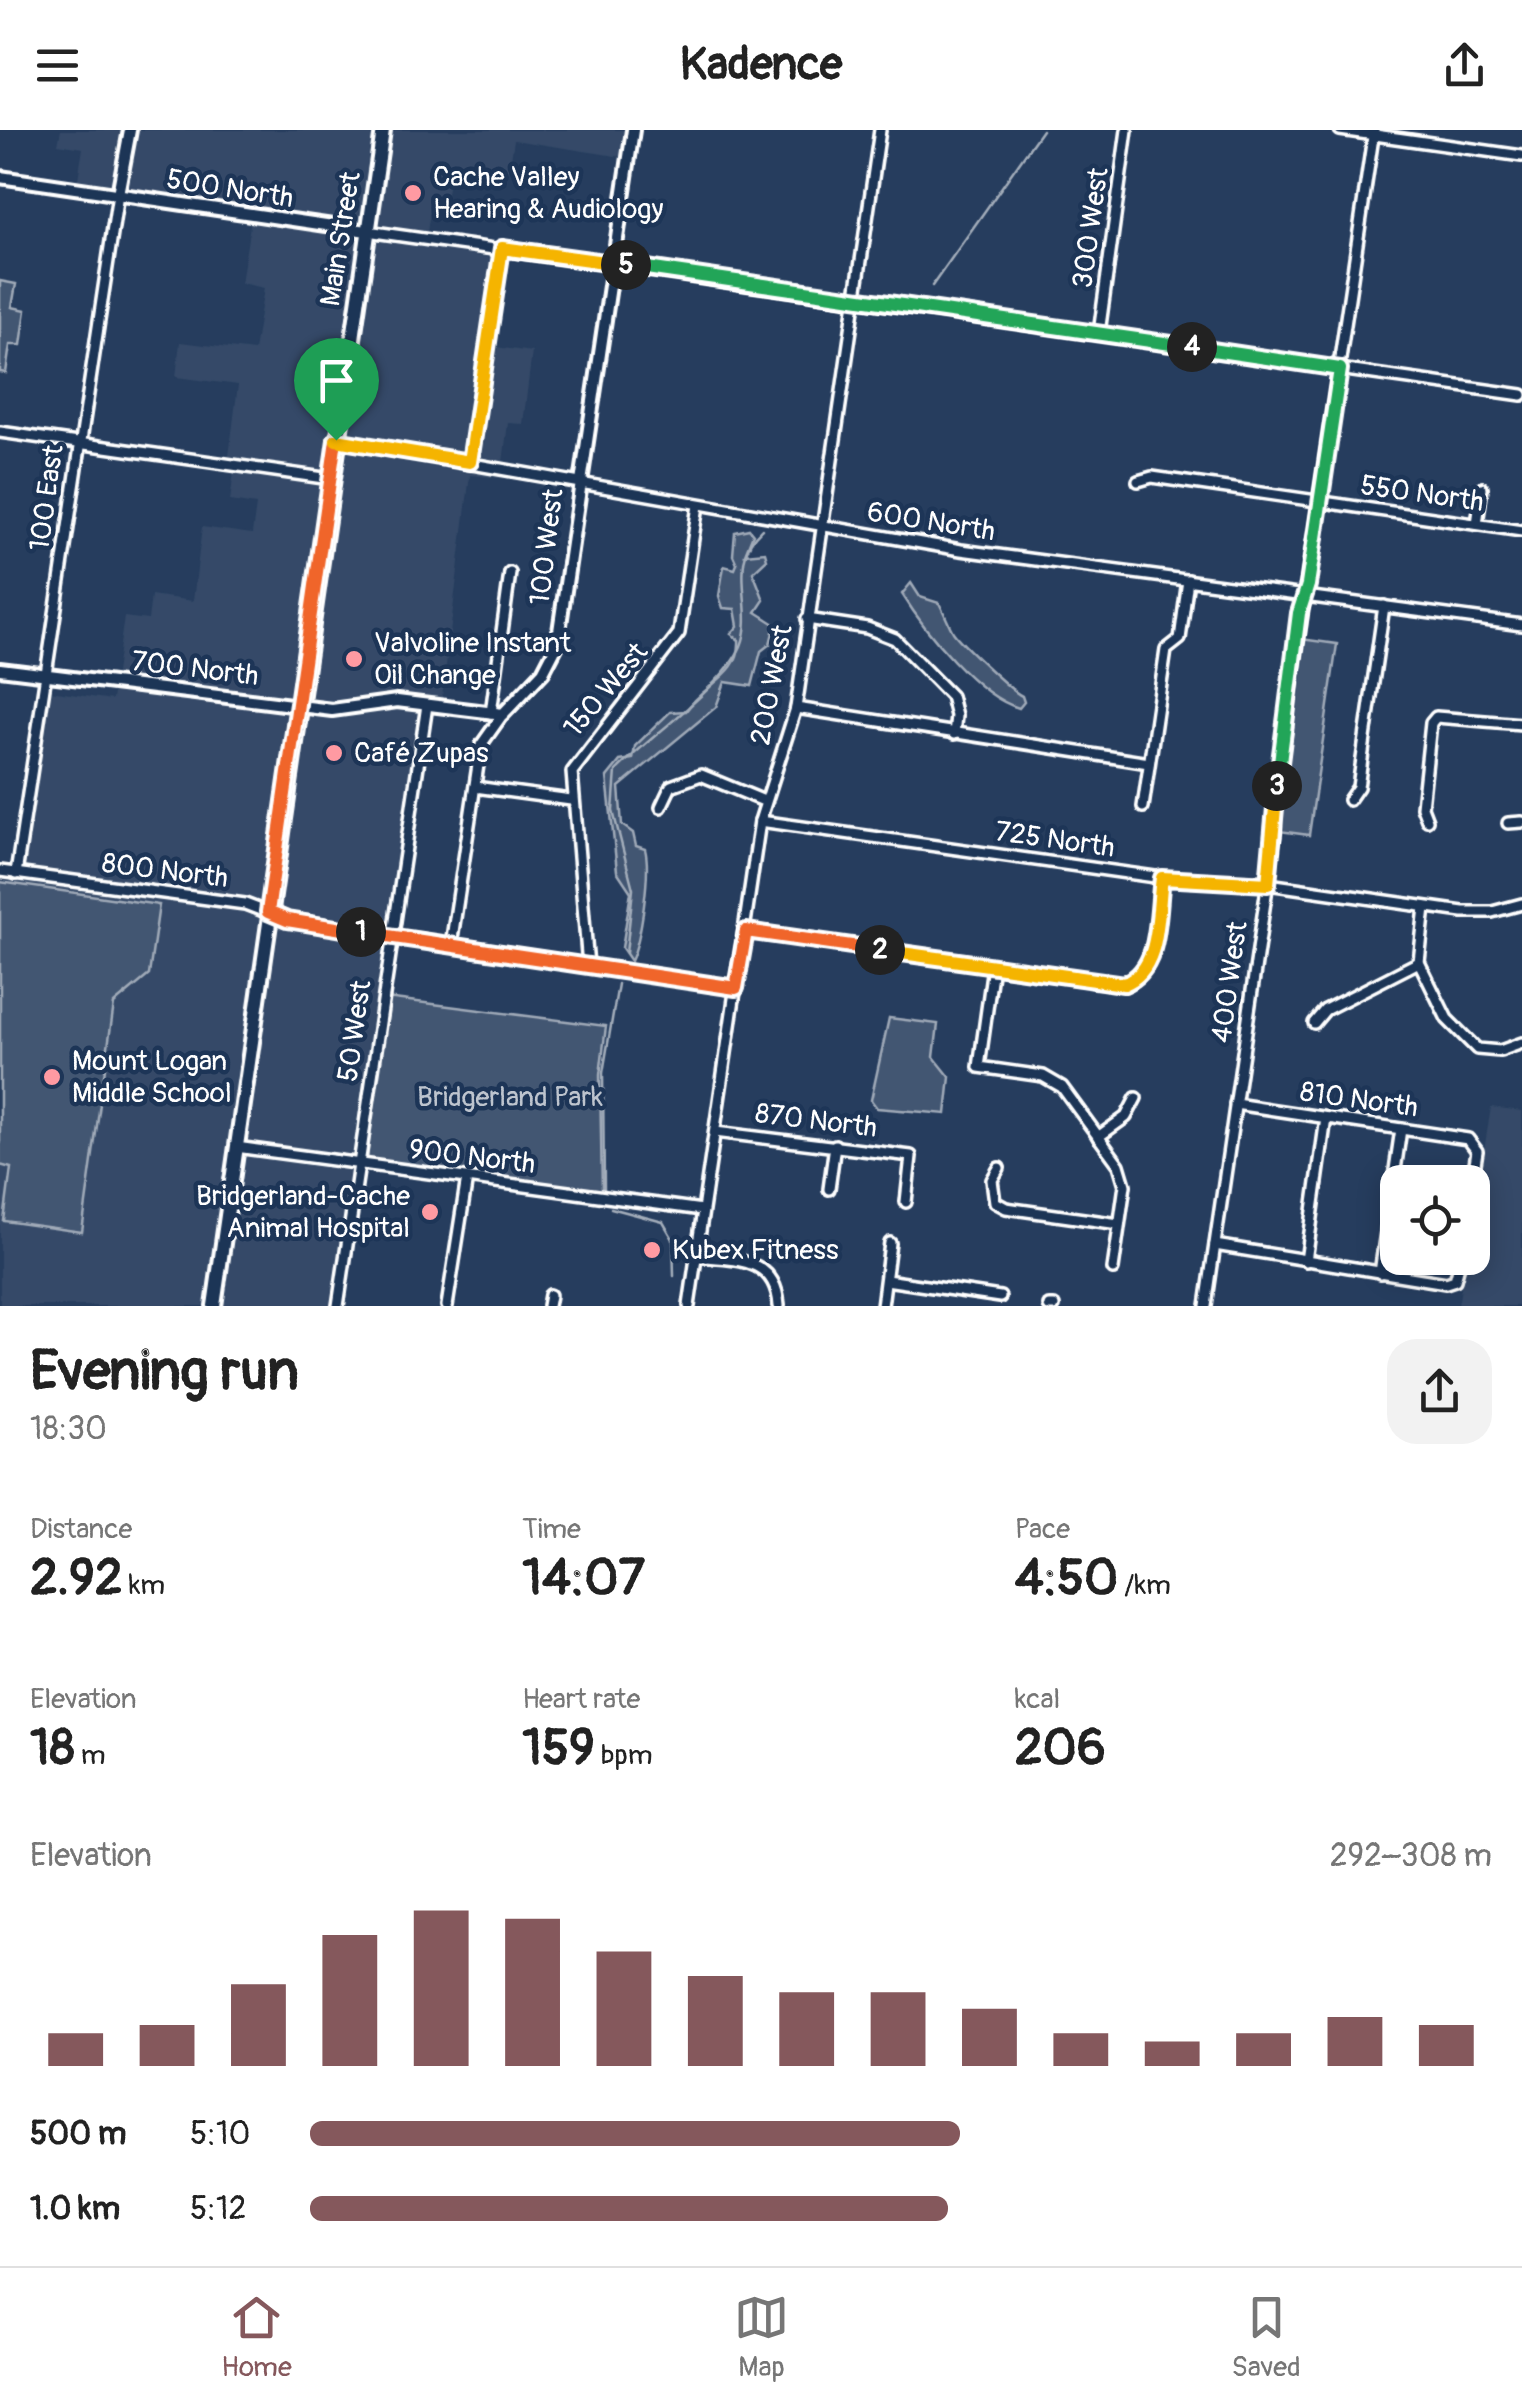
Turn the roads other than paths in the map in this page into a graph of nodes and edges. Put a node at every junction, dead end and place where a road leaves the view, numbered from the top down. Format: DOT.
graph roads {
  1 [pos="130,130"];
  2 [pos="383,130"];
  3 [pos="632,130"];
  4 [pos="880,130"];
  5 [pos="1128,130"];
  6 [pos="1340,130"];
  7 [pos="1373,132"];
  8 [pos="1522,156"];
  9 [pos="0,177"];
  10 [pos="118,194"];
  11 [pos="366,230"];
  12 [pos="502,248"];
  13 [pos="613,264"];
  14 [pos="856,299"];
  15 [pos="1099,333"];
  16 [pos="1340,369"];
  17 [pos="1522,395"];
  18 [pos="0,432"];
  19 [pos="336,440"];
  20 [pos="78,444"];
  21 [pos="470,462"];
  22 [pos="331,479"];
  23 [pos="578,480"];
  24 [pos="1138,482"];
  25 [pos="1482,488"];
  26 [pos="1321,501"];
  27 [pos="698,505"];
  28 [pos="1476,524"];
  29 [pos="821,527"];
  30 [pos="1522,531"];
  31 [pos="510,573"];
  32 [pos="1188,580"];
  33 [pos="1304,596"];
  34 [pos="1384,606"];
  35 [pos="808,619"];
  36 [pos="1522,625"];
  37 [pos="0,669"];
  38 [pos="45,674"];
  39 [pos="428,704"];
  40 [pos="298,705"];
  41 [pos="796,708"];
  42 [pos="497,713"];
  43 [pos="1522,724"];
  44 [pos="954,734"];
  45 [pos="1149,763"];
  46 [pos="476,787"];
  47 [pos="571,800"];
  48 [pos="1349,800"];
  49 [pos="764,801"];
  50 [pos="660,807"];
  51 [pos="1143,807"];
  52 [pos="1427,820"];
  53 [pos="760,821"];
  54 [pos="1522,822"];
  55 [pos="1508,823"];
  56 [pos="0,871"];
  57 [pos="16,874"];
  58 [pos="1162,878"];
  59 [pos="1268,884"];
  60 [pos="1522,904"];
  61 [pos="1424,907"];
  62 [pos="268,912"];
  63 [pos="746,931"];
  64 [pos="393,936"];
  65 [pos="452,945"];
  66 [pos="1419,962"];
  67 [pos="588,966"];
  68 [pos="993,966"];
  69 [pos="736,988"];
  70 [pos="1314,1023"];
  71 [pos="1522,1044"];
  72 [pos="1136,1098"];
  73 [pos="1235,1104"];
  74 [pos="1326,1118"];
  75 [pos="1401,1129"];
  76 [pos="715,1132"];
  77 [pos="1098,1137"];
  78 [pos="835,1145"];
  79 [pos="236,1148"];
  80 [pos="1396,1165"];
  81 [pos="1473,1165"];
  82 [pos="358,1166"];
  83 [pos="999,1168"];
  84 [pos="467,1178"];
  85 [pos="829,1189"];
  86 [pos="906,1202"];
  87 [pos="702,1210"];
  88 [pos="1119,1224"];
  89 [pos="890,1243"];
  90 [pos="1214,1245"];
  91 [pos="696,1256"];
  92 [pos="1306,1261"];
  93 [pos="1113,1270"];
  94 [pos="1380,1272"];
  95 [pos="1408,1275"];
  96 [pos="1457,1275"];
  97 [pos="886,1280"];
  98 [pos="969,1292"];
  99 [pos="1000,1297"];
  100 [pos="214,1306"];
  101 [pos="338,1306"];
  102 [pos="446,1306"];
  103 [pos="689,1306"];
  104 [pos="779,1306"];
  105 [pos="882,1306"];
  106 [pos="967,1306"];
  107 [pos="1206,1306"];
  1 -- 10 [label="street, 100 East"];
  2 -- 11 [label="main road, Main Street"];
  3 -- 13 [label="street, 100 West"];
  4 -- 14 [label="street, 200 West"];
  5 -- 15 [label="street, 300 West"];
  6 -- 7 [label="street"];
  7 -- 8 [label="street"];
  7 -- 16 [label="street, 400 West"];
  9 -- 10 [label="street, 500 North"];
  10 -- 11 [label="street, 500 North"];
  10 -- 20 [label="street, 100 East"];
  11 -- 12 [label="street, 500 North"];
  11 -- 19 [label="main road, Main Street"];
  12 -- 13 [label="street, 500 North"];
  12 -- 21 [label="street"];
  13 -- 14 [label="street, 500 North"];
  13 -- 23 [label="street, 100 West"];
  14 -- 15 [label="street, 500 North"];
  14 -- 29 [label="street, 200 West"];
  15 -- 16 [label="street, 500 North"];
  16 -- 17 [label="street, 500 North"];
  16 -- 26 [label="street, 400 West"];
  18 -- 20 [label="street"];
  19 -- 21 [label="street, 600 North"];
  19 -- 22 [label="main road, Main Street"];
  20 -- 22 [label="street"];
  20 -- 38 [label="street, 100 East"];
  21 -- 23 [label="street, 600 North"];
  22 -- 40 [label="main road, Main Street"];
  23 -- 27 [label="street, 600 North"];
  23 -- 42 [label="street, 100 West"];
  24 -- 26 [label="street, 550 North"];
  25 -- 28 [label="street"];
  26 -- 28 [label="street, 550 North"];
  26 -- 33 [label="street, 400 West"];
  27 -- 29 [label="street, 600 North"];
  27 -- 47 [label="street, 150 West"];
  28 -- 30 [label="street, 550 North"];
  29 -- 32 [label="street, 600 North"];
  29 -- 35 [label="street, 200 West"];
  31 -- 42 [label="street"];
  32 -- 33 [label="street, 600 North"];
  32 -- 45 [label="street"];
  33 -- 34 [label="street, 600 North"];
  33 -- 59 [label="street, 400 West"];
  34 -- 36 [label="street, 600 North"];
  34 -- 48 [label="street"];
  35 -- 41 [label="street, 200 West"];
  35 -- 44 [label="street"];
  37 -- 38 [label="street, 700 North"];
  38 -- 40 [label="street, 700 North"];
  38 -- 57 [label="street, 100 East"];
  39 -- 40 [label="street, 700 North"];
  39 -- 42 [label="street, 700 North"];
  39 -- 64 [label="street, 50 West"];
  40 -- 62 [label="main road, Main Street"];
  41 -- 44 [label="street"];
  41 -- 49 [label="street, 200 West"];
  42 -- 46 [label="street, 100 West"];
  43 -- 52 [label="street"];
  44 -- 45 [label="street"];
  45 -- 51 [label="street"];
  46 -- 47 [label="street"];
  46 -- 65 [label="street, 100 West"];
  47 -- 67 [label="street, 150 West"];
  49 -- 50 [label="street"];
  49 -- 53 [label="street, 200 West"];
  53 -- 58 [label="street, 725 North"];
  53 -- 63 [label="street, 200 West"];
  54 -- 55 [label="street"];
  56 -- 57 [label="street, 800 North"];
  57 -- 62 [label="street, 800 North"];
  58 -- 59 [label="street, 725 North"];
  58 -- 68 [label="street"];
  59 -- 61 [label="street, 725 North"];
  59 -- 73 [label="street, 400 West"];
  60 -- 61 [label="street, 725 North"];
  61 -- 66 [label="street"];
  62 -- 64 [label="street, 800 North"];
  62 -- 79 [label="main road, Main Street"];
  63 -- 68 [label="street"];
  63 -- 69 [label="street, 200 West"];
  64 -- 65 [label="street, 800 North"];
  64 -- 82 [label="street, 50 West"];
  65 -- 67 [label="street, 800 North"];
  66 -- 70 [label="street"];
  66 -- 71 [label="street"];
  67 -- 69 [label="street, 800 North"];
  68 -- 77 [label="street"];
  69 -- 76 [label="street, 200 West"];
  72 -- 77 [label="street"];
  73 -- 74 [label="street, 810 North"];
  73 -- 90 [label="street, 400 West"];
  74 -- 75 [label="street, 810 North"];
  74 -- 92 [label="street"];
  75 -- 80 [label="street"];
  75 -- 81 [label="street, 810 North"];
  76 -- 78 [label="street, 870 North"];
  76 -- 87 [label="street, 200 West"];
  77 -- 88 [label="street"];
  78 -- 85 [label="street"];
  78 -- 86 [label="street, 870 North"];
  79 -- 82 [label="street, 900 North"];
  79 -- 100 [label="main road, Main Street"];
  82 -- 84 [label="street, 900 North"];
  82 -- 101 [label="street, 50 West"];
  83 -- 88 [label="street"];
  84 -- 87 [label="street, 900 North"];
  84 -- 102 [label="street"];
  87 -- 91 [label="street, 200 West"];
  88 -- 93 [label="street"];
  89 -- 97 [label="street"];
  90 -- 92 [label="street"];
  90 -- 107 [label="street, 400 West"];
  91 -- 103 [label="street, 200 West"];
  91 -- 104 [label="street"];
  92 -- 94 [label="street"];
  95 -- 96 [label="street"];
  97 -- 98 [label="street"];
  97 -- 105 [label="street"];
  98 -- 99 [label="street"];
  98 -- 106 [label="street"];
}
